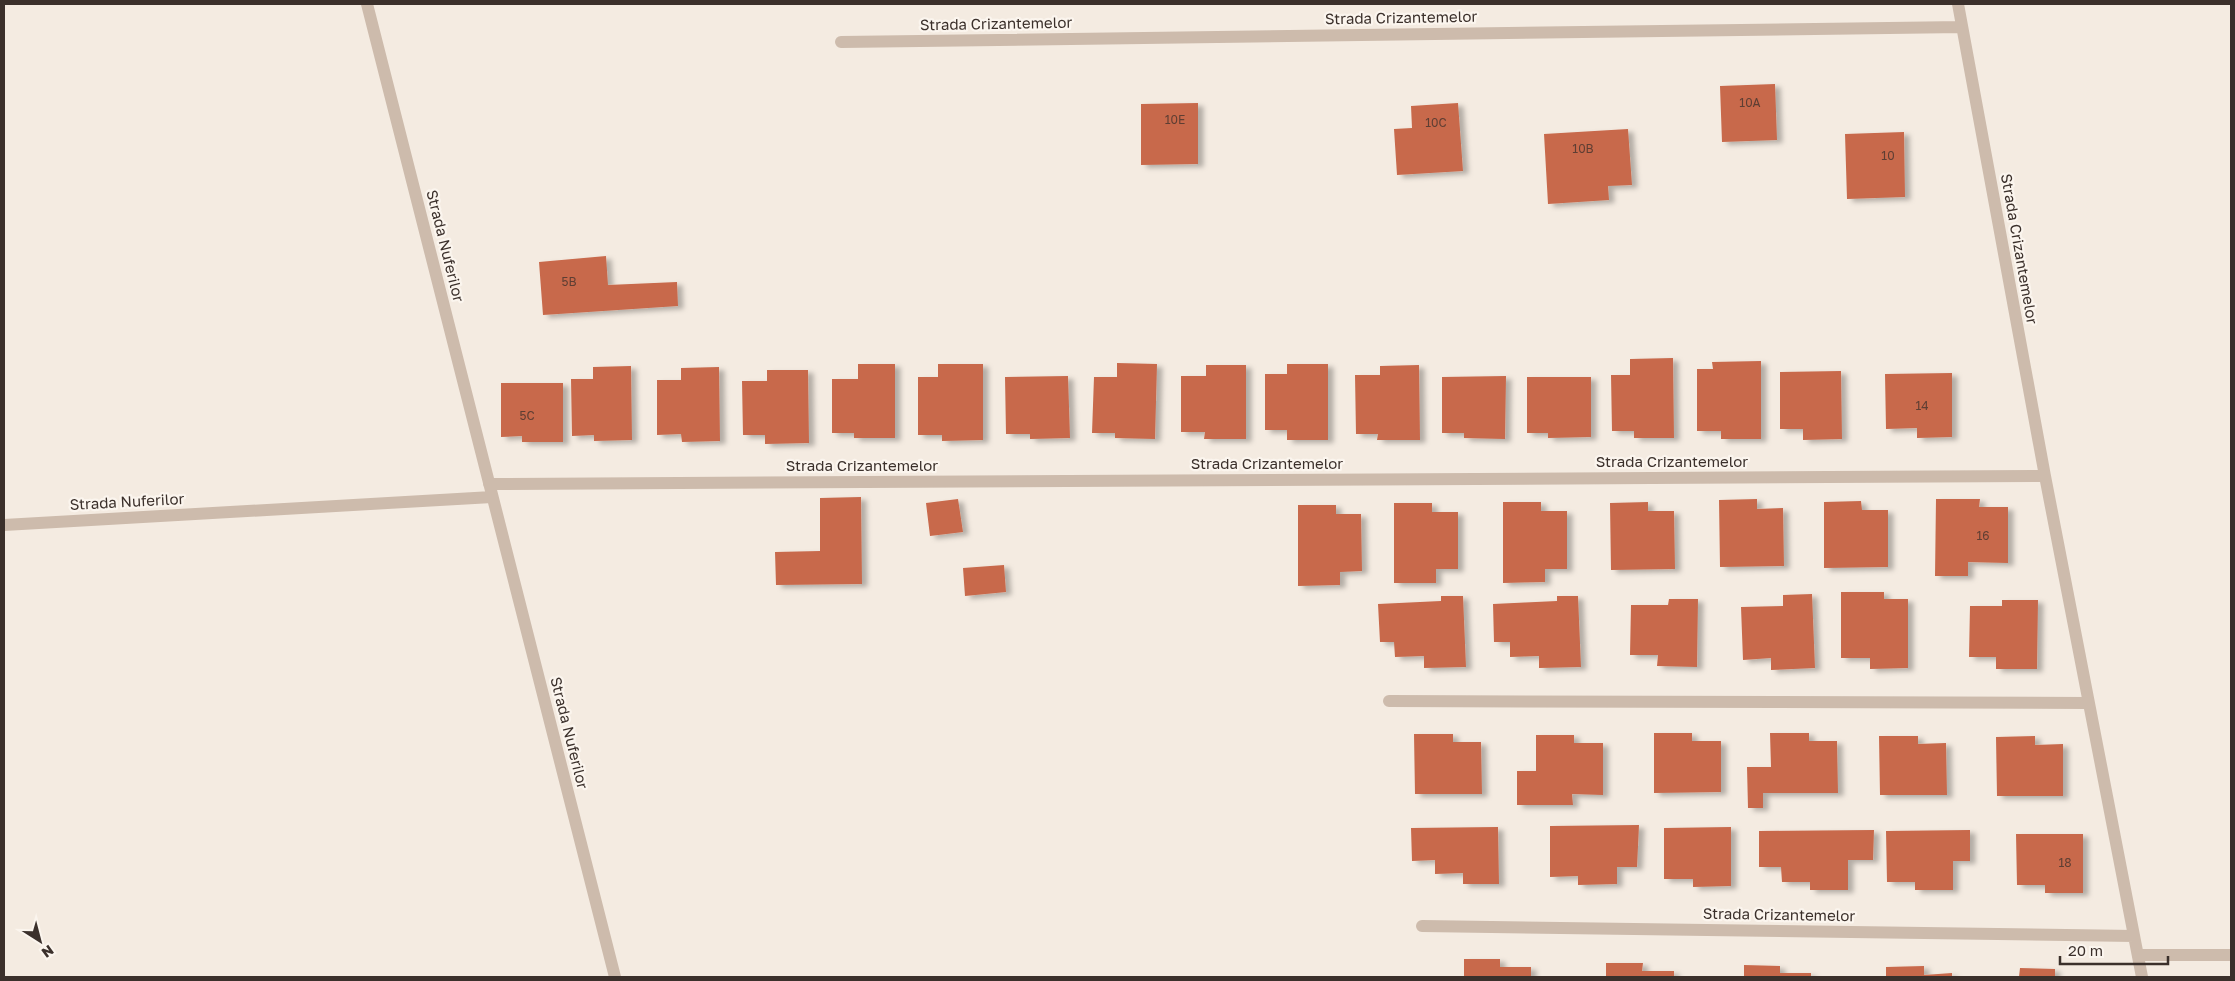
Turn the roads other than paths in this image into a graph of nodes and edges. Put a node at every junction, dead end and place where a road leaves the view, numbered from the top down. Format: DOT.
graph roads {
  1 [pos="367,4"];
  2 [pos="1958,4"];
  3 [pos="1962,27"];
  4 [pos="841,42"];
  5 [pos="2045,476"];
  6 [pos="491,490"];
  7 [pos="4,525"];
  8 [pos="1389,700"];
  9 [pos="2088,703"];
  10 [pos="1422,926"];
  11 [pos="2134,936"];
  12 [pos="2138,955"];
  13 [pos="2231,955"];
  14 [pos="615,977"];
  15 [pos="2142,977"];
  1 -- 6 [label="street, Strada Nuferilor"];
  2 -- 3 [label="street, Strada Crizantemelor"];
  3 -- 4 [label="street, Strada Crizantemelor"];
  3 -- 5 [label="street, Strada Crizantemelor"];
  5 -- 6 [label="street, Strada Crizantemelor"];
  5 -- 9 [label="street, Strada Crizantemelor"];
  6 -- 7 [label="street, Strada Nuferilor"];
  6 -- 14 [label="street, Strada Nuferilor"];
  8 -- 9 [label="street"];
  9 -- 11 [label="street, Strada Crizantemelor"];
  10 -- 11 [label="street, Strada Crizantemelor"];
  11 -- 12 [label="street, Strada Crizantemelor"];
  12 -- 13 [label="street"];
  12 -- 15 [label="street, Strada Crizantemelor"];
}
